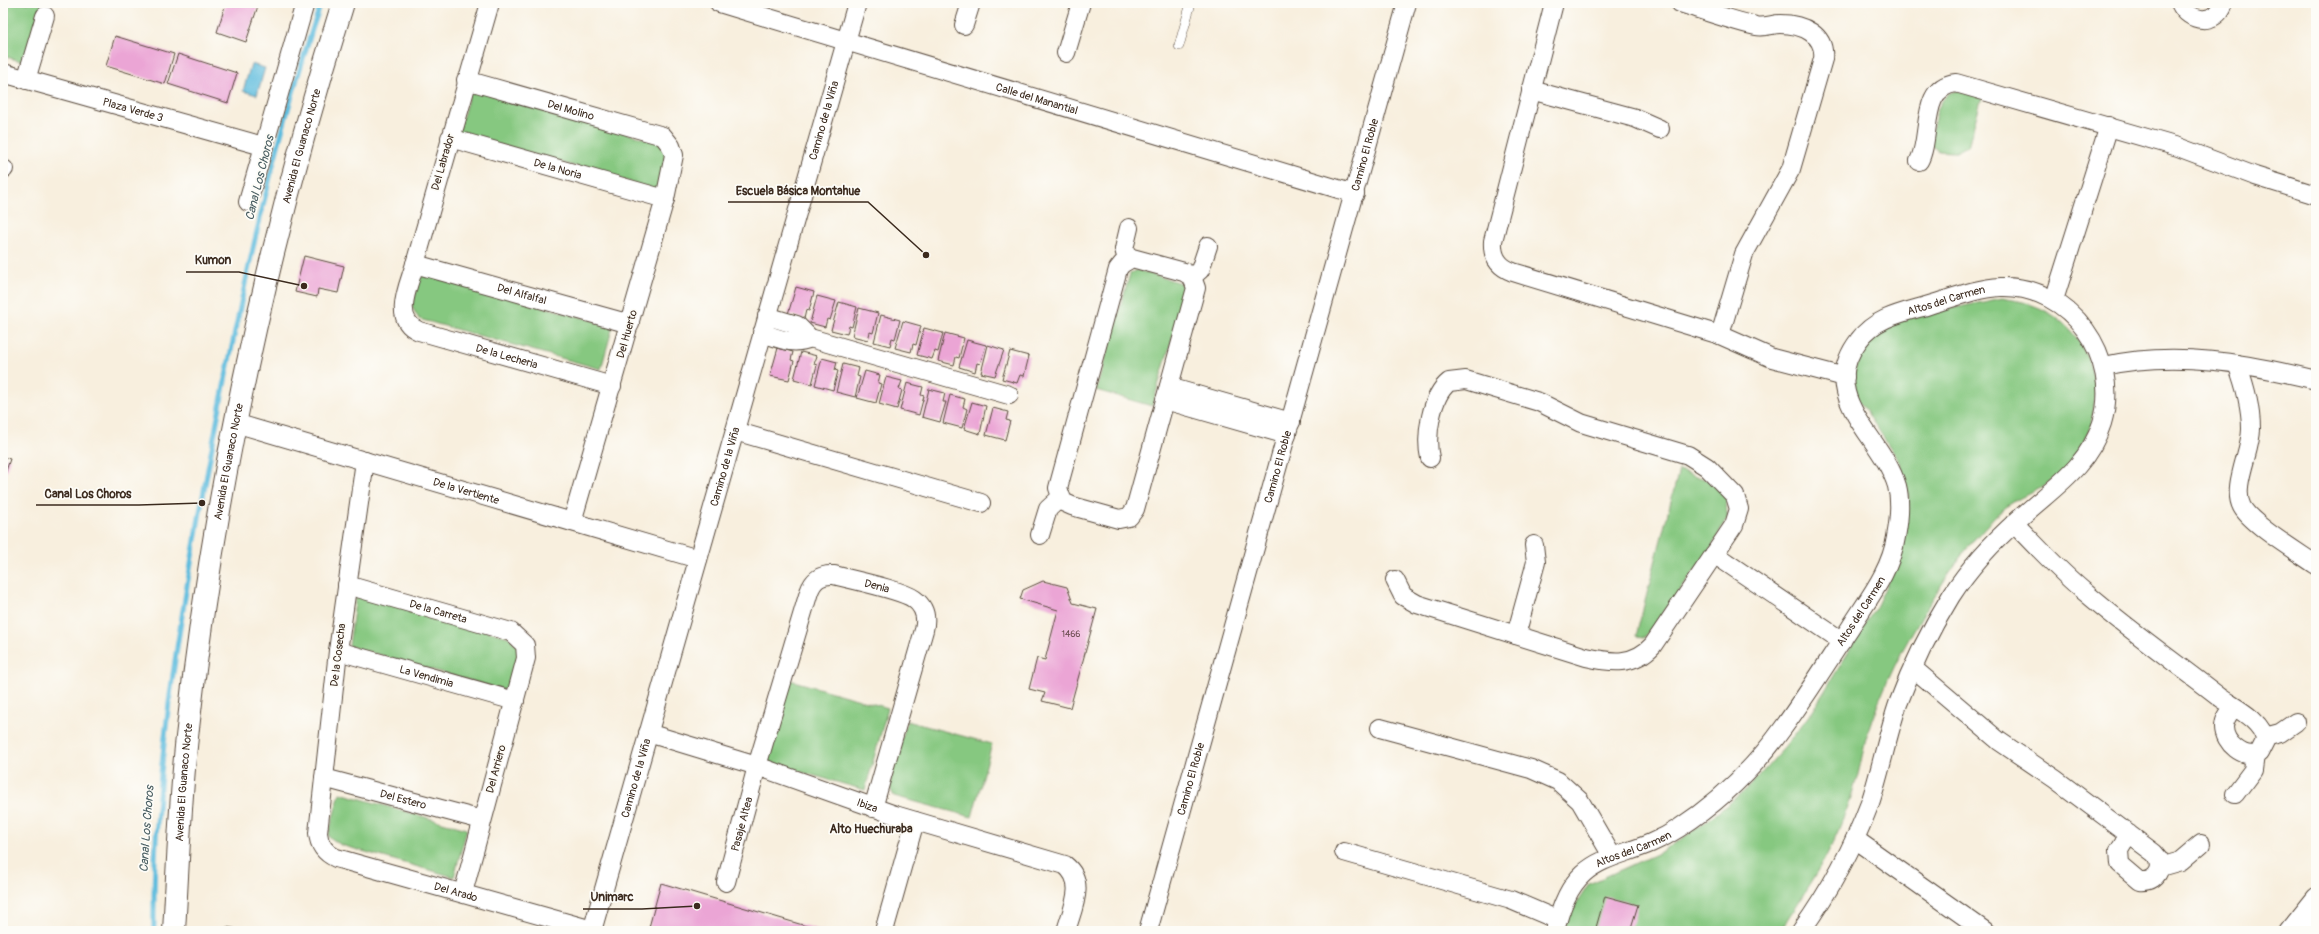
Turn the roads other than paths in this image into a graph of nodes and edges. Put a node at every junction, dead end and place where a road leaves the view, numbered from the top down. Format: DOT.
graph roads {
  1 [pos="305,3"];
  2 [pos="343,3"];
  3 [pos="490,3"];
  4 [pos="720,3"];
  5 [pos="857,3"];
  6 [pos="971,3"];
  7 [pos="1081,3"];
  8 [pos="1191,3"];
  9 [pos="1407,3"];
  10 [pos="1554,3"];
  11 [pos="1680,3"];
  12 [pos="2180,3"];
  13 [pos="2224,3"];
  14 [pos="45,16"];
  15 [pos="964,25"];
  16 [pos="846,41"];
  17 [pos="1179,46"];
  18 [pos="1066,53"];
  19 [pos="3,73"];
  20 [pos="26,80"];
  21 [pos="466,80"];
  22 [pos="1531,90"];
  23 [pos="2108,126"];
  24 [pos="1660,129"];
  25 [pos="450,138"];
  26 [pos="263,146"];
  27 [pos="671,146"];
  28 [pos="1919,160"];
  29 [pos="1355,194"];
  30 [pos="2316,195"];
  31 [pos="665,199"];
  32 [pos="248,202"];
  33 [pos="1129,228"];
  34 [pos="1208,246"];
  35 [pos="1127,260"];
  36 [pos="415,264"];
  37 [pos="1192,277"];
  38 [pos="2054,300"];
  39 [pos="406,321"];
  40 [pos="630,324"];
  41 [pos="765,325"];
  42 [pos="1720,335"];
  43 [pos="2237,364"];
  44 [pos="2104,366"];
  45 [pos="1845,377"];
  46 [pos="2316,380"];
  47 [pos="612,386"];
  48 [pos="1167,394"];
  49 [pos="1009,395"];
  50 [pos="235,423"];
  51 [pos="1289,428"];
  52 [pos="734,431"];
  53 [pos="1430,458"];
  54 [pos="365,461"];
  55 [pos="1060,498"];
  56 [pos="981,503"];
  57 [pos="572,522"];
  58 [pos="2014,523"];
  59 [pos="1040,535"];
  60 [pos="1534,545"];
  61 [pos="1714,554"];
  62 [pos="698,559"];
  63 [pos="2316,565"];
  64 [pos="1395,580"];
  65 [pos="347,585"];
  66 [pos="1516,634"];
  67 [pos="1842,641"];
  68 [pos="525,645"];
  69 [pos="338,651"];
  70 [pos="1913,668"];
  71 [pos="515,700"];
  72 [pos="2234,707"];
  73 [pos="2296,722"];
  74 [pos="1380,728"];
  75 [pos="648,733"];
  76 [pos="2265,737"];
  77 [pos="2255,755"];
  78 [pos="757,766"];
  79 [pos="324,778"];
  80 [pos="2235,794"];
  81 [pos="873,808"];
  82 [pos="482,820"];
  83 [pos="915,821"];
  84 [pos="2129,834"];
  85 [pos="1855,839"];
  86 [pos="2201,844"];
  87 [pos="322,848"];
  88 [pos="1344,852"];
  89 [pos="1612,856"];
  90 [pos="2160,868"];
  91 [pos="726,882"];
  92 [pos="463,893"];
  93 [pos="2316,897"];
  94 [pos="2302,915"];
  95 [pos="1556,926"];
  96 [pos="2316,926"];
  97 [pos="174,931"];
  98 [pos="593,931"];
  99 [pos="884,931"];
  100 [pos="1066,931"];
  101 [pos="1148,931"];
  102 [pos="1801,931"];
  103 [pos="1985,931"];
  104 [pos="2289,931"];
  1 -- 26 [label="street"];
  2 -- 50 [label="street, Avenida El Guanaco Norte"];
  3 -- 21 [label="street, Del Labrador"];
  4 -- 16 [label="street, Calle del Manantial"];
  5 -- 16 [label="street, Camino de la Viña"];
  6 -- 15 [label="street"];
  7 -- 18 [label="street"];
  8 -- 17 [label="lane"];
  9 -- 29 [label="street, Camino El Roble"];
  10 -- 22 [label="street"];
  11 -- 42 [label="street"];
  12 -- 13 [label="street"];
  14 -- 20 [label="street"];
  16 -- 29 [label="street, Calle del Manantial"];
  16 -- 41 [label="street, Camino de la Viña"];
  19 -- 20 [label="street, Plaza Verde 3"];
  20 -- 26 [label="street, Plaza Verde 3"];
  21 -- 25 [label="street, Del Labrador"];
  21 -- 27 [label="street, Del Molino"];
  22 -- 24 [label="street"];
  22 -- 42 [label="street"];
  23 -- 28 [label="street"];
  23 -- 30 [label="street"];
  23 -- 38 [label="street"];
  25 -- 31 [label="street, De la Noria"];
  25 -- 36 [label="street, Del Labrador"];
  26 -- 32 [label="street"];
  27 -- 31 [label="street, Del Huerto"];
  29 -- 51 [label="street, Camino El Roble"];
  31 -- 40 [label="street, Del Huerto"];
  33 -- 35 [label="street"];
  34 -- 37 [label="street"];
  35 -- 37 [label="street"];
  35 -- 55 [label="street"];
  36 -- 39 [label="street, Del Labrador"];
  36 -- 40 [label="street, Del Alfalfal"];
  37 -- 48 [label="street"];
  38 -- 44 [label="street, Altos del Carmen"];
  38 -- 45 [label="street, Altos del Carmen"];
  39 -- 47 [label="street, De la Lecheria"];
  40 -- 47 [label="street, Del Huerto"];
  41 -- 49 [label="street"];
  41 -- 52 [label="street, Camino de la Viña"];
  42 -- 45 [label="street"];
  43 -- 44 [label="street"];
  43 -- 46 [label="street"];
  43 -- 63 [label="street"];
  44 -- 58 [label="street, Altos del Carmen"];
  45 -- 67 [label="street, Altos del Carmen"];
  47 -- 57 [label="street, Del Huerto"];
  48 -- 51 [label="street"];
  48 -- 55 [label="street"];
  50 -- 54 [label="street, De la Vertiente"];
  50 -- 97 [label="street, Avenida El Guanaco Norte"];
  51 -- 101 [label="street, Camino El Roble"];
  52 -- 56 [label="street"];
  52 -- 62 [label="street, Camino de la Viña"];
  53 -- 61 [label="street"];
  54 -- 57 [label="street, De la Vertiente"];
  54 -- 65 [label="street, De la Cosecha"];
  55 -- 59 [label="street"];
  57 -- 62 [label="street, De la Vertiente"];
  58 -- 70 [label="street, Altos del Carmen"];
  58 -- 72 [label="street"];
  60 -- 66 [label="street"];
  61 -- 66 [label="street"];
  61 -- 67 [label="street"];
  62 -- 75 [label="street, Camino de la Viña"];
  64 -- 66 [label="street"];
  65 -- 68 [label="street, De la Carreta"];
  65 -- 69 [label="street, De la Cosecha"];
  67 -- 89 [label="street, Altos del Carmen"];
  68 -- 71 [label="street, Del Arriero"];
  69 -- 71 [label="street, La Vendimia"];
  69 -- 79 [label="street, De la Cosecha"];
  70 -- 84 [label="street"];
  70 -- 85 [label="street, Altos del Carmen"];
  71 -- 82 [label="street, Del Arriero"];
  72 -- 76 [label="street"];
  72 -- 77 [label="street"];
  73 -- 76 [label="street"];
  74 -- 89 [label="street"];
  75 -- 78 [label="street, Ibiza"];
  75 -- 98 [label="street, Camino de la Viña"];
  76 -- 77 [label="street"];
  77 -- 80 [label="street"];
  78 -- 81 [label="street, Ibiza"];
  78 -- 81 [label="street, Denia"];
  78 -- 91 [label="street, Pasaje Altea"];
  79 -- 82 [label="street, Del Estero"];
  79 -- 87 [label="street, De la Cosecha"];
  81 -- 83 [label="street, Ibiza"];
  82 -- 92 [label="street, Del Arriero"];
  83 -- 99 [label="street"];
  83 -- 100 [label="street, Ibiza"];
  84 -- 90 [label="street"];
  84 -- 90 [label="street"];
  85 -- 102 [label="street, Altos del Carmen"];
  85 -- 103 [label="street"];
  86 -- 90 [label="street"];
  87 -- 92 [label="street, Del Arado"];
  88 -- 95 [label="street"];
  89 -- 95 [label="street, Altos del Carmen"];
  92 -- 98 [label="street, Del Arado"];
  93 -- 94 [label="street"];
  94 -- 96 [label="street"];
  94 -- 104 [label="street"];
}
